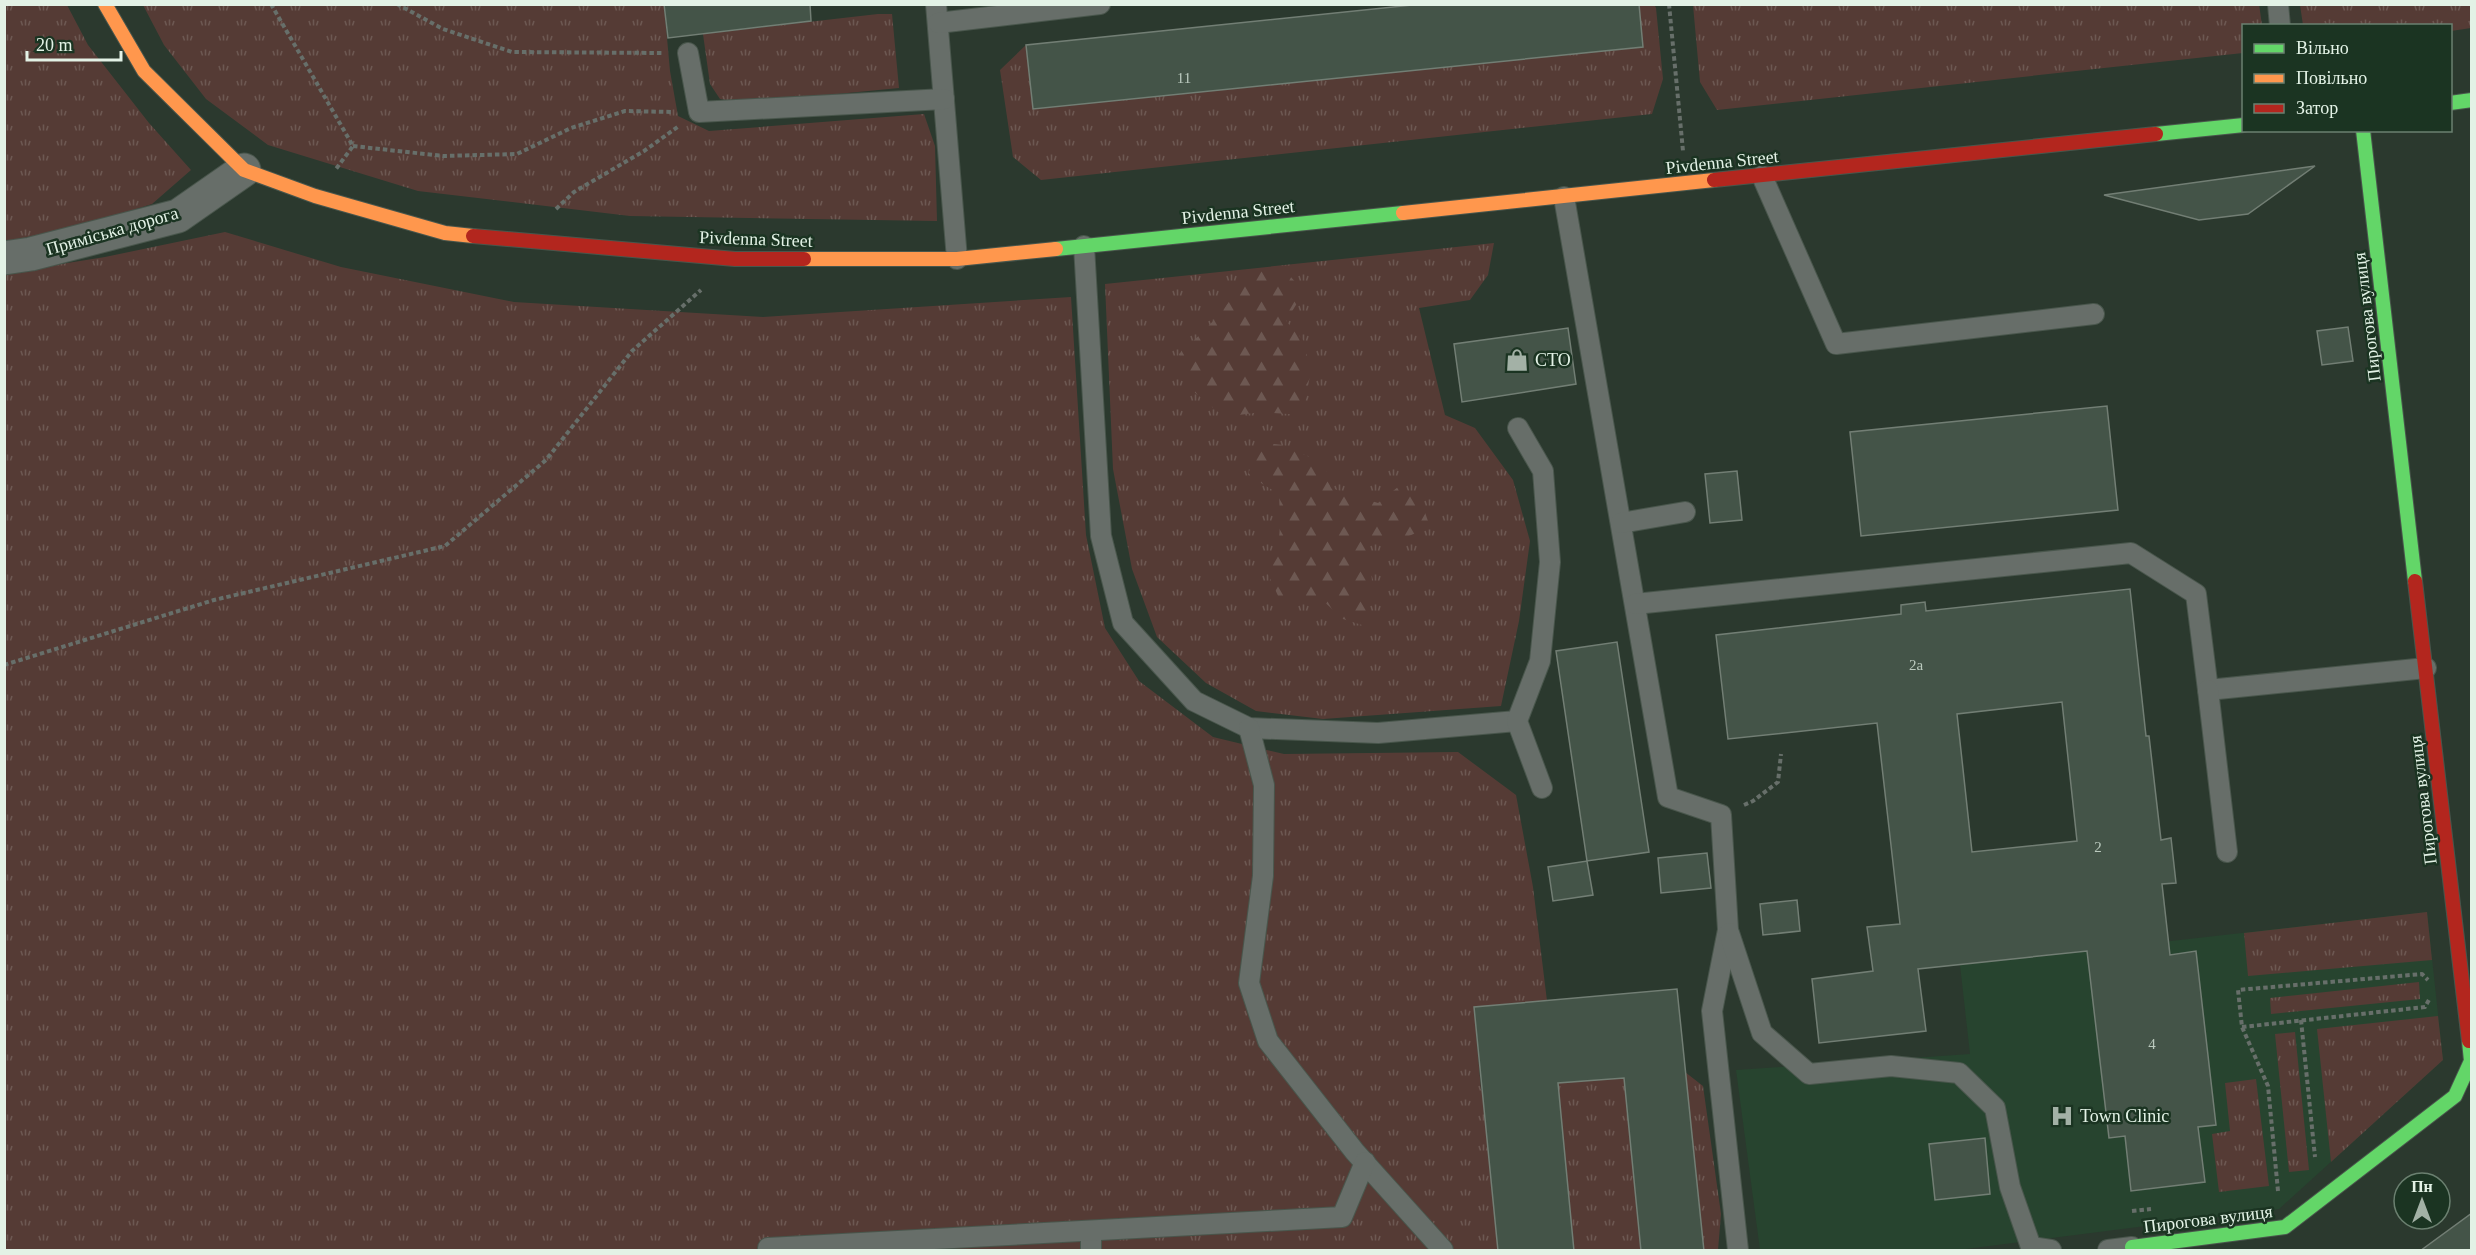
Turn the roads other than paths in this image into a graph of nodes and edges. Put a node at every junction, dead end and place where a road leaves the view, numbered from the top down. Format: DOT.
graph roads {
  1 [pos="105,4"];
  2 [pos="1100,4"];
  3 [pos="2278,4"];
  4 [pos="937,14"];
  5 [pos="2280,24"];
  6 [pos="688,52"];
  7 [pos="944,99"];
  8 [pos="2472,100"];
  9 [pos="2452,103"];
  10 [pos="2242,125"];
  11 [pos="2363,132"];
  12 [pos="244,170"];
  13 [pos="1762,176"];
  14 [pos="1564,197"];
  15 [pos="1084,246"];
  16 [pos="4,258"];
  17 [pos="957,259"];
  18 [pos="2094,314"];
  19 [pos="1518,428"];
  20 [pos="1685,512"];
  21 [pos="1621,523"];
  22 [pos="1635,604"];
  23 [pos="2426,668"];
  24 [pos="2208,690"];
  25 [pos="1517,721"];
  26 [pos="1250,728"];
  27 [pos="1542,788"];
  28 [pos="2227,852"];
  29 [pos="1728,930"];
  30 [pos="1365,1162"];
  31 [pos="1090,1231"];
  32 [pos="2133,1247"];
  33 [pos="768,1248"];
  34 [pos="1091,1251"];
  35 [pos="1443,1251"];
  36 [pos="1738,1251"];
  37 [pos="2051,1251"];
  38 [pos="2108,1251"];
  1 -- 12 [label="street"];
  2 -- 4 [label="lane"];
  3 -- 5 [label="lane"];
  4 -- 7 [label="lane"];
  6 -- 7 [label="lane"];
  7 -- 17 [label="lane"];
  8 -- 9 [label="street"];
  10 -- 13 [label="street, Pivdenna Street"];
  11 -- 23 [label="street, Пирогова вулиця"];
  12 -- 16 [label="street, Приміська дорога"];
  12 -- 17 [label="street, Pivdenna Street"];
  13 -- 14 [label="street, Pivdenna Street"];
  13 -- 18 [label="lane"];
  14 -- 15 [label="street, Pivdenna Street"];
  14 -- 21 [label="lane"];
  15 -- 17 [label="street, Pivdenna Street"];
  15 -- 26 [label="lane"];
  19 -- 25 [label="lane"];
  20 -- 21 [label="lane"];
  21 -- 22 [label="lane"];
  22 -- 24 [label="lane"];
  22 -- 29 [label="lane"];
  23 -- 24 [label="lane"];
  23 -- 32 [label="street, Пирогова вулиця"];
  24 -- 28 [label="lane"];
  25 -- 26 [label="lane"];
  25 -- 27 [label="lane"];
  26 -- 30 [label="lane"];
  29 -- 36 [label="lane"];
  29 -- 37 [label="lane"];
  30 -- 31 [label="lane"];
  30 -- 35 [label="lane"];
  31 -- 33 [label="lane"];
  31 -- 34 [label="lane"];
  32 -- 38 [label="lane"];
}
